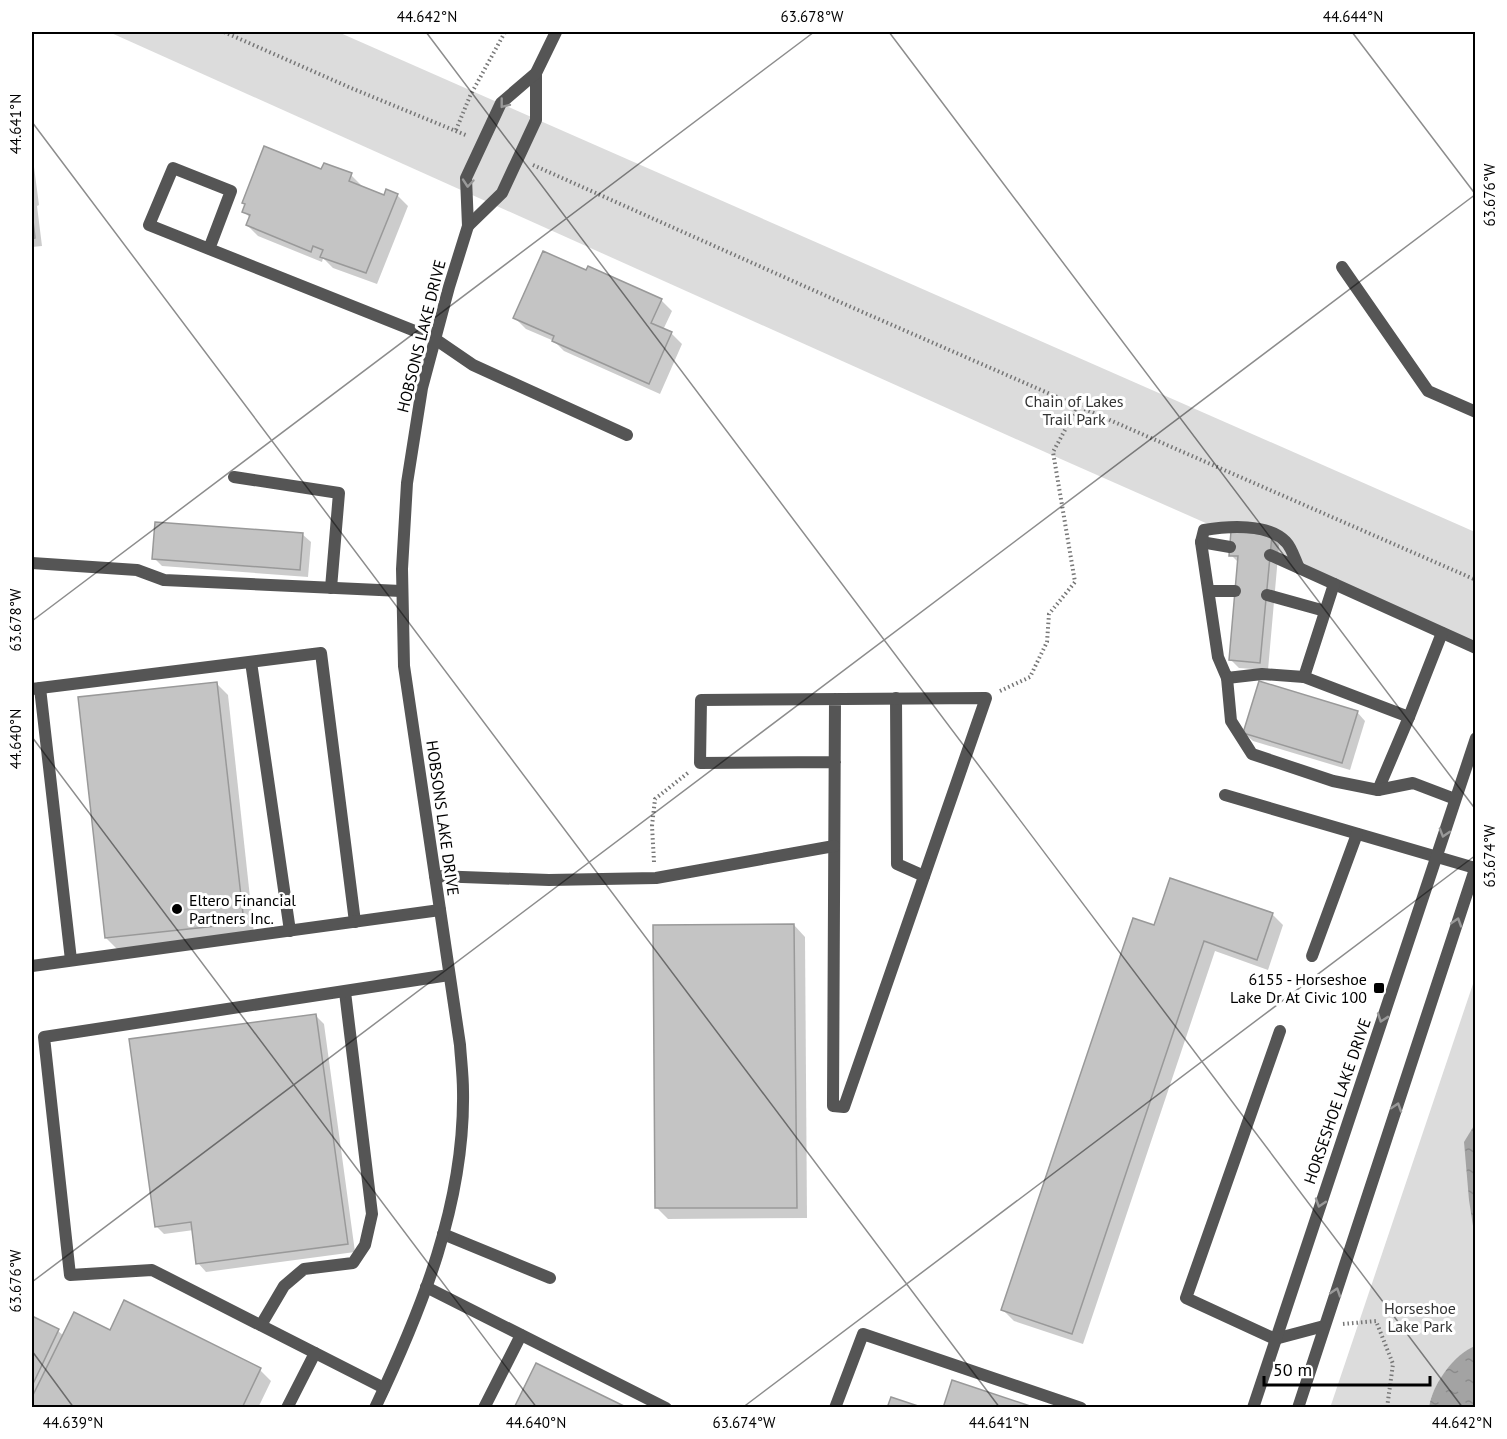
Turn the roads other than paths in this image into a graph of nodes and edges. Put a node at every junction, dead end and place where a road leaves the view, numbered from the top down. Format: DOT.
graph roads {
  1 [pos="556,32"];
  2 [pos="536,73"];
  3 [pos="468,226"];
  4 [pos="209,249"];
  5 [pos="1342,267"];
  6 [pos="435,339"];
  7 [pos="1476,412"];
  8 [pos="627,435"];
  9 [pos="234,477"];
  10 [pos="1201,542"];
  11 [pos="1230,547"];
  12 [pos="1270,555"];
  13 [pos="32,563"];
  14 [pos="1299,568"];
  15 [pos="1335,584"];
  16 [pos="331,588"];
  17 [pos="402,591"];
  18 [pos="1209,591"];
  19 [pos="1235,591"];
  20 [pos="1267,595"];
  21 [pos="1325,611"];
  22 [pos="1442,633"];
  23 [pos="1476,648"];
  24 [pos="251,662"];
  25 [pos="1304,677"];
  26 [pos="1227,678"];
  27 [pos="36,688"];
  28 [pos="836,699"];
  29 [pos="896,699"];
  30 [pos="1409,717"];
  31 [pos="1476,738"];
  32 [pos="835,762"];
  33 [pos="1378,790"];
  34 [pos="1225,795"];
  35 [pos="1455,799"];
  36 [pos="1357,834"];
  37 [pos="834,846"];
  38 [pos="1437,856"];
  39 [pos="1475,867"];
  40 [pos="435,876"];
  41 [pos="924,876"];
  42 [pos="440,910"];
  43 [pos="355,922"];
  44 [pos="290,931"];
  45 [pos="1312,956"];
  46 [pos="71,960"];
  47 [pos="32,966"];
  48 [pos="449,975"];
  49 [pos="345,992"];
  50 [pos="1280,1031"];
  51 [pos="443,1234"];
  52 [pos="550,1278"];
  53 [pos="426,1287"];
  54 [pos="261,1325"];
  55 [pos="1324,1326"];
  56 [pos="521,1335"];
  57 [pos="1275,1339"];
  58 [pos="315,1353"];
  59 [pos="384,1388"];
  60 [pos="287,1407"];
  61 [pos="375,1407"];
  62 [pos="484,1407"];
  63 [pos="666,1407"];
  64 [pos="835,1407"];
  65 [pos="1081,1407"];
  66 [pos="1253,1407"];
  67 [pos="1298,1407"];
  1 -- 2 [label="street, HOBSONS LAKE DRIVE"];
  2 -- 3 [label="street, HOBSONS LAKE DRIVE"];
  2 -- 3 [label="street, HOBSONS LAKE DRIVE, one-way"];
  3 -- 6 [label="street, HOBSONS LAKE DRIVE"];
  4 -- 4 [label="street"];
  4 -- 6 [label="street"];
  5 -- 7 [label="street"];
  6 -- 8 [label="street"];
  6 -- 17 [label="street, HOBSONS LAKE DRIVE"];
  9 -- 16 [label="street"];
  10 -- 11 [label="street"];
  10 -- 14 [label="street"];
  10 -- 18 [label="street"];
  12 -- 14 [label="street"];
  13 -- 16 [label="street"];
  14 -- 15 [label="street"];
  15 -- 21 [label="street"];
  15 -- 22 [label="street"];
  16 -- 17 [label="street"];
  17 -- 40 [label="street, HOBSONS LAKE DRIVE"];
  18 -- 19 [label="street"];
  18 -- 26 [label="street"];
  20 -- 21 [label="street"];
  21 -- 25 [label="street"];
  22 -- 23 [label="street"];
  22 -- 30 [label="street"];
  24 -- 27 [label="street"];
  24 -- 43 [label="street"];
  24 -- 44 [label="street"];
  25 -- 26 [label="street"];
  25 -- 30 [label="street"];
  26 -- 33 [label="street"];
  27 -- 46 [label="street"];
  28 -- 29 [label="street"];
  28 -- 32 [label="street"];
  28 -- 32 [label="street"];
  29 -- 41 [label="street"];
  29 -- 41 [label="street"];
  30 -- 33 [label="street"];
  31 -- 35 [label="street, HORSESHOE LAKE DRIVE"];
  32 -- 37 [label="street"];
  33 -- 35 [label="street"];
  34 -- 36 [label="street"];
  35 -- 38 [label="street, HORSESHOE LAKE DRIVE, one-way"];
  36 -- 38 [label="street"];
  36 -- 45 [label="street"];
  37 -- 40 [label="street"];
  37 -- 41 [label="street"];
  38 -- 39 [label="street"];
  38 -- 57 [label="street, HORSESHOE LAKE DRIVE, one-way"];
  55 -- 39 [label="street, one-way"];
  40 -- 42 [label="street, HOBSONS LAKE DRIVE"];
  42 -- 43 [label="street"];
  42 -- 48 [label="street, HOBSONS LAKE DRIVE"];
  43 -- 44 [label="street"];
  44 -- 46 [label="street"];
  46 -- 47 [label="street"];
  48 -- 49 [label="street"];
  48 -- 51 [label="street, HOBSONS LAKE DRIVE"];
  49 -- 54 [label="street"];
  49 -- 54 [label="street"];
  50 -- 57 [label="street"];
  51 -- 52 [label="street"];
  51 -- 53 [label="street, HOBSONS LAKE DRIVE"];
  53 -- 56 [label="street"];
  53 -- 59 [label="street, HOBSONS LAKE DRIVE"];
  54 -- 58 [label="street"];
  55 -- 57 [label="street"];
  55 -- 67 [label="street"];
  56 -- 62 [label="street"];
  56 -- 63 [label="street"];
  57 -- 66 [label="street, HORSESHOE LAKE DRIVE"];
  58 -- 59 [label="street"];
  58 -- 60 [label="street"];
  59 -- 61 [label="street, HOBSONS LAKE DRIVE"];
  64 -- 65 [label="street"];
}
